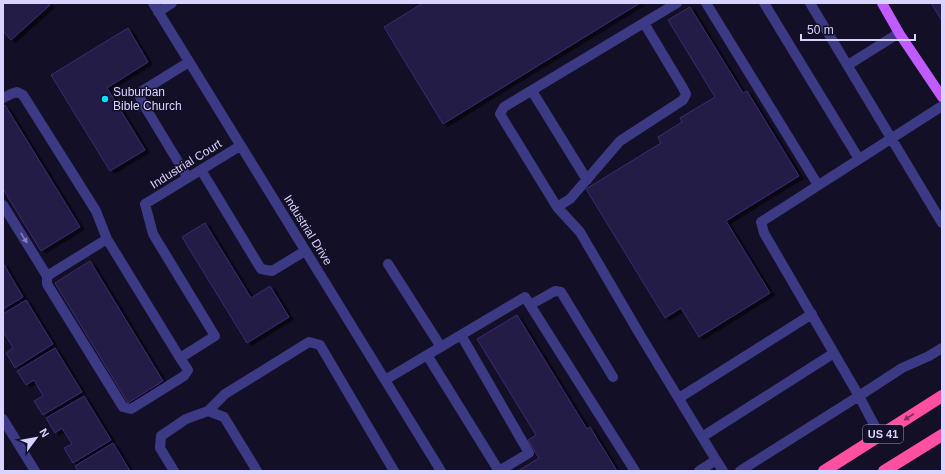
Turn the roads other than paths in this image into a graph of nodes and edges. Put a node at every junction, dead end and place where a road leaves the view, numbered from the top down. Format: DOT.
graph roads {
  1 [pos="172,3"];
  2 [pos="677,3"];
  3 [pos="706,3"];
  4 [pos="764,3"];
  5 [pos="810,3"];
  6 [pos="884,4"];
  7 [pos="155,7"];
  8 [pos="644,23"];
  9 [pos="899,33"];
  10 [pos="189,62"];
  11 [pos="848,65"];
  12 [pos="532,91"];
  13 [pos="7,96"];
  14 [pos="942,97"];
  15 [pos="942,106"];
  16 [pos="891,138"];
  17 [pos="240,146"];
  18 [pos="859,159"];
  19 [pos="201,170"];
  20 [pos="188,178"];
  21 [pos="587,180"];
  22 [pos="818,185"];
  23 [pos="3,205"];
  24 [pos="557,207"];
  25 [pos="942,223"];
  26 [pos="107,239"];
  27 [pos="305,251"];
  28 [pos="388,264"];
  29 [pos="47,276"];
  30 [pos="530,305"];
  31 [pos="812,314"];
  32 [pos="461,335"];
  33 [pos="440,347"];
  34 [pos="942,348"];
  35 [pos="834,353"];
  36 [pos="426,355"];
  37 [pos="180,358"];
  38 [pos="613,377"];
  39 [pos="385,380"];
  40 [pos="859,396"];
  41 [pos="942,396"];
  42 [pos="679,398"];
  43 [pos="208,411"];
  44 [pos="3,419"];
  45 [pos="942,435"];
  46 [pos="880,436"];
  47 [pos="702,437"];
  48 [pos="716,460"];
  49 [pos="35,471"];
  50 [pos="174,471"];
  51 [pos="257,471"];
  52 [pos="394,471"];
  53 [pos="441,471"];
  54 [pos="499,471"];
  55 [pos="635,471"];
  56 [pos="699,471"];
  57 [pos="723,471"];
  58 [pos="740,471"];
  59 [pos="824,471"];
  60 [pos="884,471"];
  1 -- 7 [label="street"];
  2 -- 8 [label="street"];
  3 -- 22 [label="street"];
  4 -- 18 [label="street"];
  5 -- 11 [label="street"];
  6 -- 9 [label="main road"];
  7 -- 10 [label="street, Industrial Drive"];
  8 -- 12 [label="street"];
  8 -- 21 [label="street"];
  9 -- 11 [label="street"];
  9 -- 14 [label="main road"];
  10 -- 17 [label="street, Industrial Drive"];
  10 -- 20 [label="street"];
  11 -- 16 [label="street"];
  12 -- 21 [label="street"];
  12 -- 24 [label="street"];
  13 -- 26 [label="street"];
  15 -- 16 [label="street"];
  16 -- 18 [label="street"];
  16 -- 25 [label="street"];
  17 -- 19 [label="street, Industrial Court"];
  17 -- 27 [label="street, Industrial Drive"];
  18 -- 22 [label="street"];
  19 -- 20 [label="street, Industrial Court"];
  19 -- 27 [label="street"];
  20 -- 37 [label="street, Industrial Court"];
  21 -- 24 [label="street"];
  22 -- 31 [label="street"];
  23 -- 29 [label="street, one-way"];
  24 -- 42 [label="street"];
  26 -- 29 [label="street"];
  26 -- 37 [label="street"];
  27 -- 39 [label="street, Industrial Drive"];
  28 -- 33 [label="street"];
  29 -- 37 [label="street"];
  30 -- 32 [label="street"];
  30 -- 38 [label="street"];
  30 -- 55 [label="street"];
  31 -- 35 [label="street"];
  31 -- 42 [label="street"];
  32 -- 33 [label="street"];
  32 -- 54 [label="street"];
  33 -- 36 [label="street"];
  34 -- 40 [label="street"];
  35 -- 40 [label="street"];
  35 -- 47 [label="street"];
  36 -- 39 [label="street"];
  36 -- 54 [label="street"];
  39 -- 53 [label="street, Industrial Drive"];
  40 -- 46 [label="street"];
  40 -- 58 [label="street"];
  41 -- 46 [label="highway, US 41, one-way"];
  42 -- 47 [label="street"];
  43 -- 50 [label="street"];
  43 -- 51 [label="street"];
  43 -- 52 [label="street"];
  44 -- 49 [label="street"];
  45 -- 60 [label="highway, US 41"];
  46 -- 59 [label="highway, US 41"];
  47 -- 48 [label="street"];
  48 -- 56 [label="street"];
  48 -- 57 [label="street"];
}
